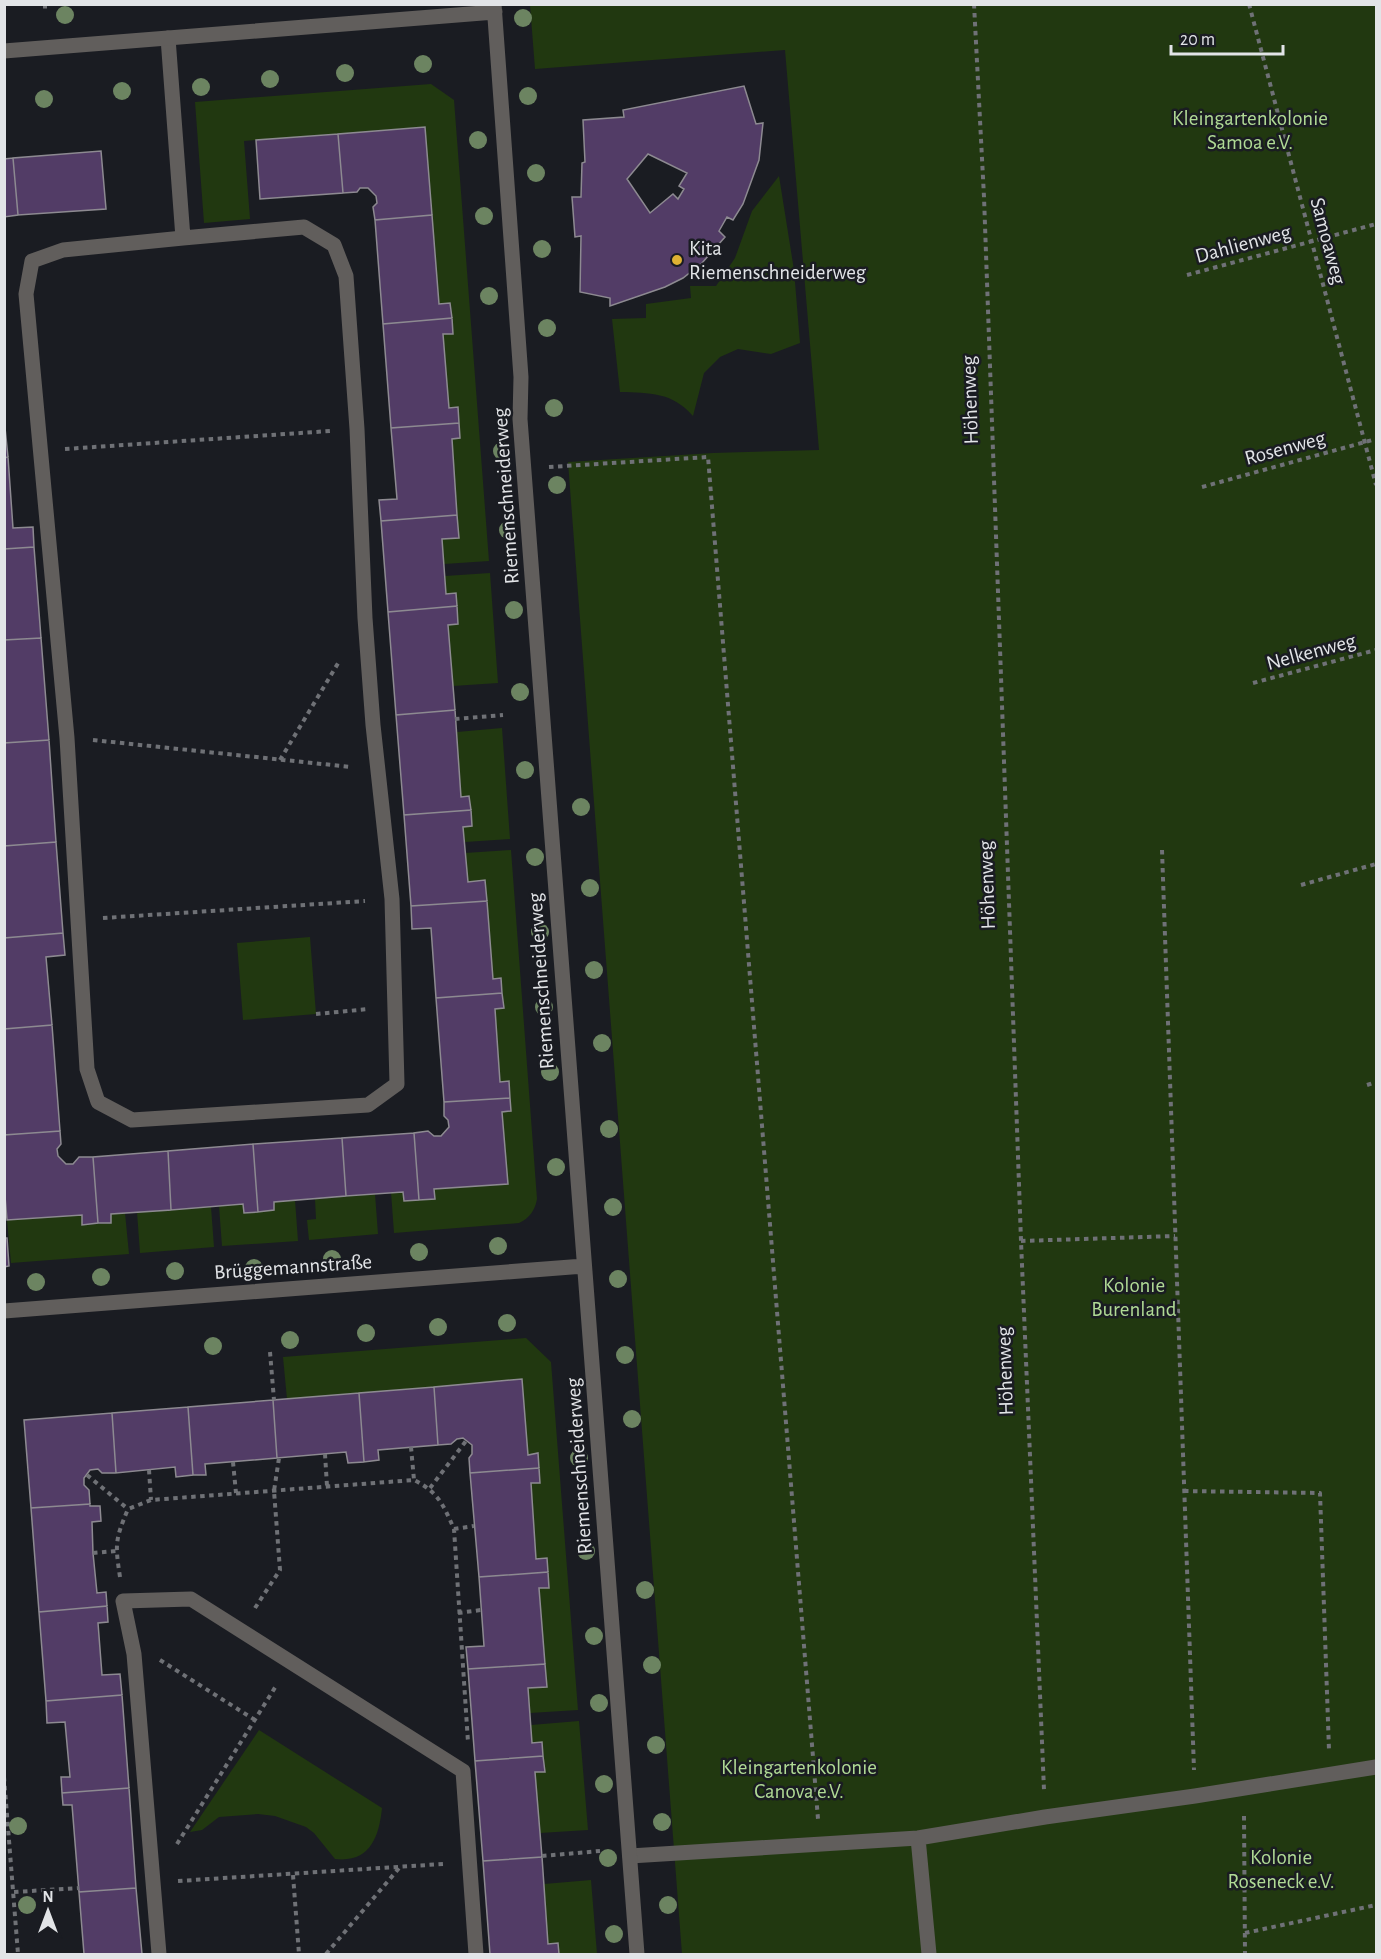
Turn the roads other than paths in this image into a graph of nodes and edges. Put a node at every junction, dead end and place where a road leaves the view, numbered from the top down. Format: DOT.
graph roads {
  1 [pos="495,8"];
  2 [pos="168,38"];
  3 [pos="4,51"];
  4 [pos="183,238"];
  5 [pos="584,1266"];
  6 [pos="4,1311"];
  7 [pos="1377,1767"];
  8 [pos="918,1838"];
  9 [pos="630,1856"];
  10 [pos="159,1954"];
  11 [pos="476,1954"];
  12 [pos="637,1954"];
  13 [pos="929,1954"];
  1 -- 2 [label="street"];
  1 -- 5 [label="street, Riemenschneiderweg"];
  2 -- 3 [label="street"];
  2 -- 4 [label="street"];
  4 -- 4 [label="street"];
  5 -- 6 [label="street, Brüggemannstraße"];
  5 -- 9 [label="street, Riemenschneiderweg"];
  7 -- 8 [label="street"];
  8 -- 9 [label="street"];
  8 -- 13 [label="street"];
  9 -- 12 [label="street, Riemenschneiderweg"];
  10 -- 11 [label="street"];
}
